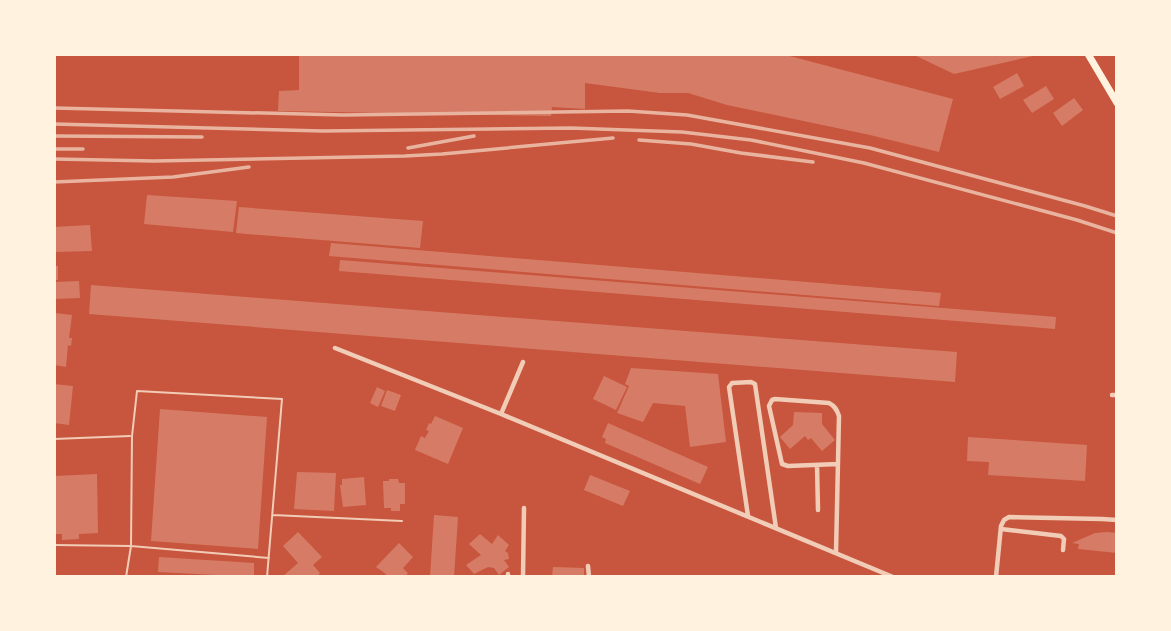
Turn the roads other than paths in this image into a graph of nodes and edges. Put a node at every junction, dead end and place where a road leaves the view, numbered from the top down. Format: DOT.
graph roads {
  1 [pos="1088,54"];
  2 [pos="1117,103"];
  3 [pos="335,348"];
  4 [pos="523,362"];
  5 [pos="501,414"];
  6 [pos="132,436"];
  7 [pos="54,439"];
  8 [pos="838,464"];
  9 [pos="817,465"];
  10 [pos="524,508"];
  11 [pos="818,510"];
  12 [pos="272,515"];
  13 [pos="748,517"];
  14 [pos="1117,520"];
  15 [pos="402,521"];
  16 [pos="776,528"];
  17 [pos="1001,529"];
  18 [pos="54,545"];
  19 [pos="131,545"];
  20 [pos="1063,550"];
  21 [pos="836,553"];
  22 [pos="269,558"];
  23 [pos="588,566"];
  24 [pos="126,577"];
  25 [pos="267,577"];
  26 [pos="523,577"];
  27 [pos="589,577"];
  28 [pos="893,577"];
  29 [pos="996,577"];
  1 -- 2 [label="main road"];
  3 -- 5 [label="street"];
  4 -- 5 [label="street"];
  5 -- 13 [label="street"];
  6 -- 7 [label="lane"];
  6 -- 12 [label="lane"];
  6 -- 19 [label="lane"];
  8 -- 9 [label="street"];
  8 -- 9 [label="street"];
  8 -- 21 [label="street"];
  9 -- 11 [label="street"];
  10 -- 26 [label="street"];
  12 -- 15 [label="lane"];
  12 -- 22 [label="lane"];
  13 -- 16 [label="street"];
  13 -- 16 [label="street"];
  14 -- 17 [label="street"];
  16 -- 21 [label="street"];
  17 -- 20 [label="street"];
  17 -- 29 [label="street"];
  18 -- 19 [label="lane"];
  19 -- 22 [label="lane"];
  19 -- 24 [label="lane"];
  21 -- 28 [label="street"];
  22 -- 25 [label="lane"];
  23 -- 27 [label="street"];
}
